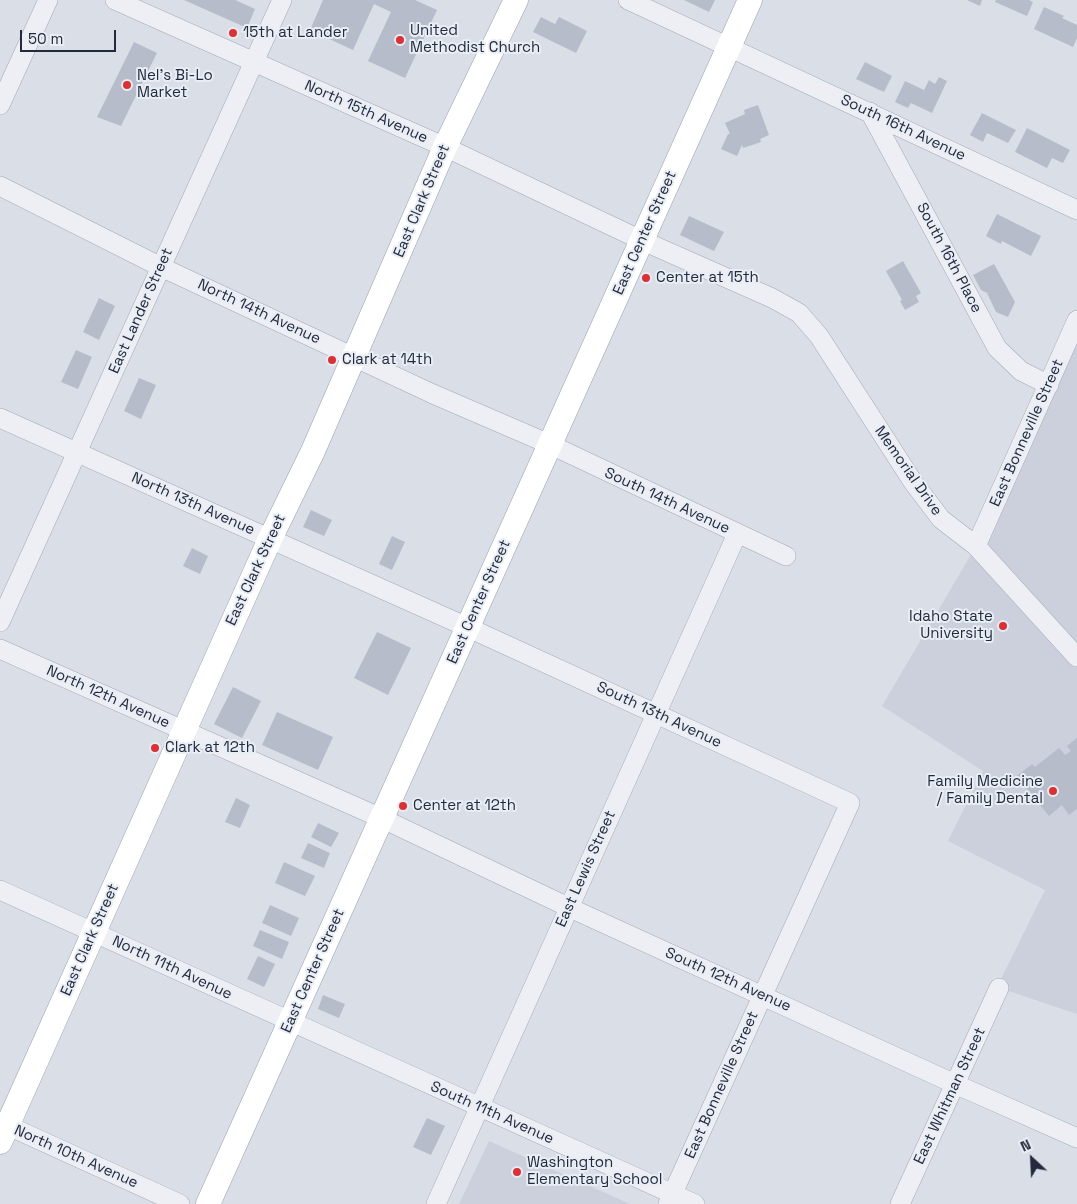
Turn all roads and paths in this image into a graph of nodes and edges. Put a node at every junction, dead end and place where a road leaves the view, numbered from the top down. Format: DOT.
graph roads {
  1 [pos="48,0"];
  2 [pos="115,0"];
  3 [pos="282,0"];
  4 [pos="516,0"];
  5 [pos="628,0"];
  6 [pos="750,0"];
  7 [pos="728,48"];
  8 [pos="254,62"];
  9 [pos="0,105"];
  10 [pos="870,112"];
  11 [pos="444,147"];
  12 [pos="0,186"];
  13 [pos="1077,210"];
  14 [pos="642,240"];
  15 [pos="161,267"];
  16 [pos="772,298"];
  17 [pos="1077,320"];
  18 [pos="355,356"];
  19 [pos="1049,385"];
  20 [pos="0,418"];
  21 [pos="548,444"];
  22 [pos="77,452"];
  23 [pos="737,534"];
  24 [pos="270,539"];
  25 [pos="976,546"];
  26 [pos="786,556"];
  27 [pos="0,622"];
  28 [pos="467,627"];
  29 [pos="0,649"];
  30 [pos="1077,657"];
  31 [pos="655,714"];
  32 [pos="184,730"];
  33 [pos="850,802"];
  34 [pos="381,818"];
  35 [pos="0,890"];
  36 [pos="568,908"];
  37 [pos="94,932"];
  38 [pos="999,988"];
  39 [pos="763,995"];
  40 [pos="290,1022"];
  41 [pos="955,1084"];
  42 [pos="479,1107"];
  43 [pos="2,1130"];
  44 [pos="1077,1138"];
  45 [pos="670,1199"];
  46 [pos="180,1204"];
  47 [pos="208,1204"];
  48 [pos="436,1204"];
  49 [pos="695,1204"];
  50 [pos="900,1204"];
  1 -- 9 [label="street"];
  2 -- 8 [label="street, North 15th Avenue"];
  3 -- 8 [label="street, East Lander Street"];
  4 -- 11 [label="main road, East Clark Street"];
  5 -- 7 [label="street, South 16th Avenue"];
  6 -- 7 [label="main road, East Center Street"];
  7 -- 10 [label="street, South 16th Avenue"];
  7 -- 14 [label="main road, East Center Street"];
  8 -- 11 [label="street, North 15th Avenue"];
  8 -- 15 [label="street, East Lander Street"];
  10 -- 13 [label="street, South 16th Avenue"];
  10 -- 19 [label="street, South 16th Place"];
  11 -- 14 [label="street, North 15th Avenue"];
  11 -- 18 [label="main road, East Clark Street"];
  12 -- 15 [label="street, North 14th Avenue"];
  14 -- 16 [label="street, North 15th Avenue"];
  14 -- 21 [label="main road, East Center Street"];
  15 -- 18 [label="street, North 14th Avenue"];
  15 -- 22 [label="street, East Lander Street"];
  16 -- 25 [label="street, Memorial Drive"];
  17 -- 19 [label="street, East Bonneville Street"];
  18 -- 21 [label="street, North 14th Avenue"];
  18 -- 24 [label="main road, East Clark Street"];
  19 -- 25 [label="street, East Bonneville Street"];
  20 -- 22 [label="street, North 13th Avenue"];
  21 -- 23 [label="street, South 14th Avenue"];
  21 -- 28 [label="main road, East Center Street"];
  22 -- 24 [label="street, North 13th Avenue"];
  22 -- 27 [label="street, East Lander Street"];
  23 -- 26 [label="street, South 14th Avenue"];
  23 -- 31 [label="street, East Lewis Street"];
  24 -- 28 [label="street, North 13th Avenue"];
  24 -- 32 [label="main road, East Clark Street"];
  25 -- 30 [label="street, Memorial Drive"];
  28 -- 31 [label="street, South 13th Avenue"];
  28 -- 34 [label="main road, East Center Street"];
  29 -- 32 [label="street, North 12th Avenue"];
  31 -- 33 [label="street, South 13th Avenue"];
  31 -- 36 [label="street, East Lewis Street"];
  32 -- 34 [label="street, North 12th Avenue"];
  32 -- 37 [label="main road, East Clark Street"];
  33 -- 39 [label="street, East Bonneville Street"];
  34 -- 36 [label="street, South 12th Avenue"];
  34 -- 40 [label="main road, East Center Street"];
  35 -- 37 [label="street, North 11th Avenue"];
  36 -- 39 [label="street, South 12th Avenue"];
  36 -- 42 [label="street, East Lewis Street"];
  37 -- 40 [label="street, North 11th Avenue"];
  37 -- 43 [label="main road, East Clark Street"];
  38 -- 41 [label="street, East Whitman Street"];
  39 -- 41 [label="street, South 12th Avenue"];
  39 -- 45 [label="street, East Bonneville Street"];
  40 -- 42 [label="street, South 11th Avenue"];
  40 -- 47 [label="main road, East Center Street"];
  41 -- 44 [label="street, South 12th Avenue"];
  41 -- 50 [label="street, East Whitman Street"];
  42 -- 45 [label="street, South 11th Avenue"];
  42 -- 48 [label="street, East Lewis Street"];
  43 -- 46 [label="street, North 10th Avenue"];
  45 -- 49 [label="street, South 11th Avenue"];
}
